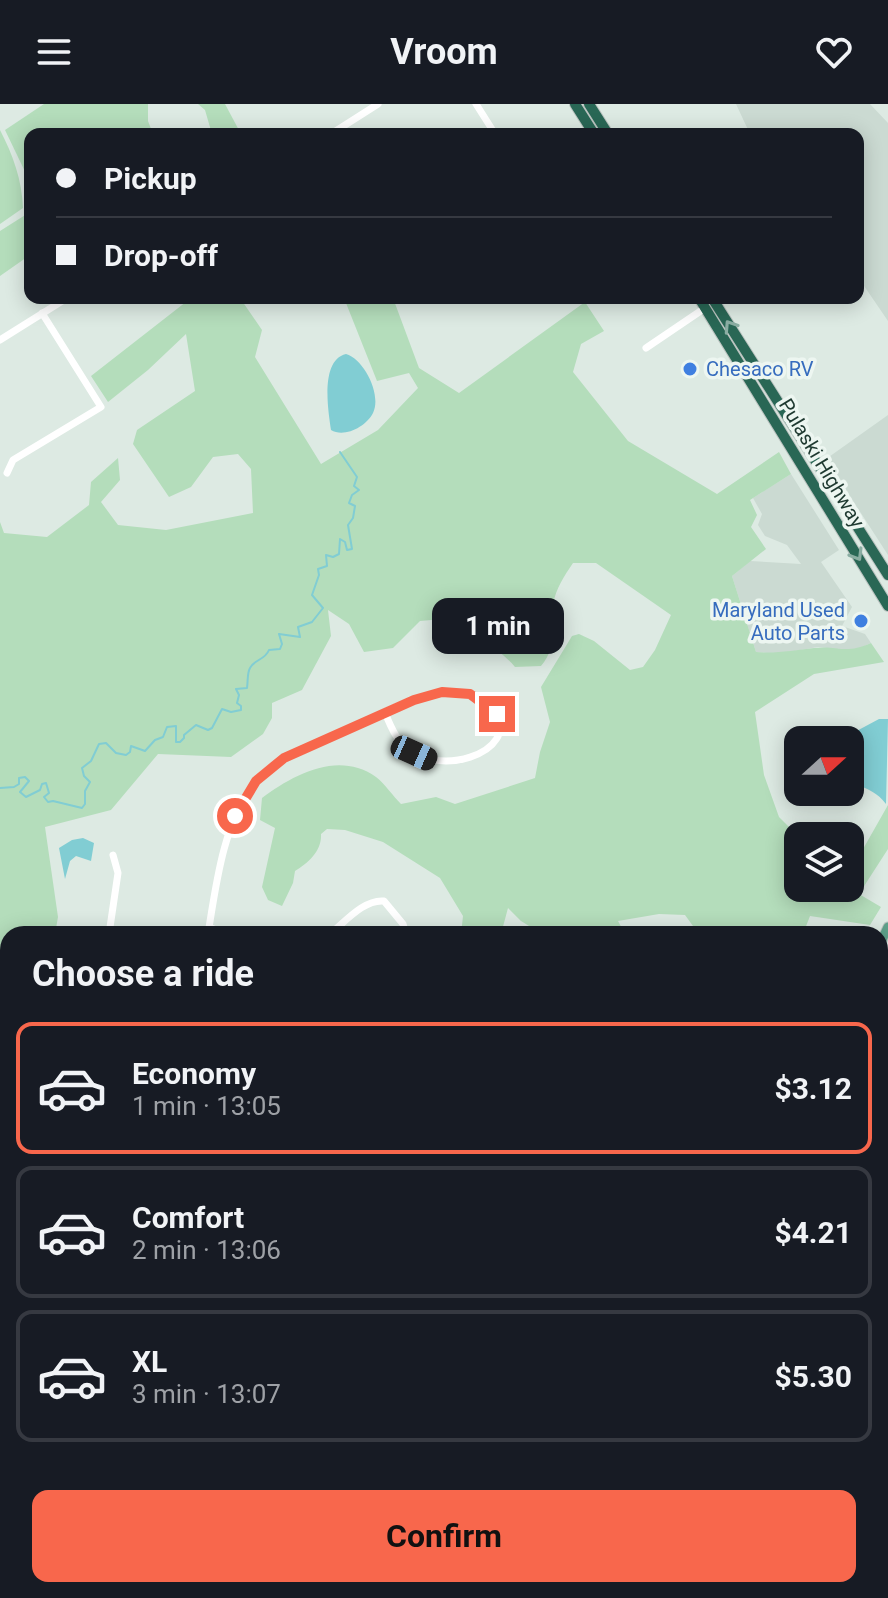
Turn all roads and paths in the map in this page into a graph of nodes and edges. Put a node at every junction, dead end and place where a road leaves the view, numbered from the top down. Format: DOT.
graph roads {
  1 [pos="355,104"];
  2 [pos="378,104"];
  3 [pos="476,104"];
  4 [pos="575,104"];
  5 [pos="589,104"];
  6 [pos="362,114"];
  7 [pos="340,128"];
  8 [pos="491,128"];
  9 [pos="590,128"];
  10 [pos="604,128"];
  11 [pos="57,304"];
  12 [pos="703,304"];
  13 [pos="716,304"];
  14 [pos="705,308"];
  15 [pos="42,313"];
  16 [pos="0,340"];
  17 [pos="646,348"];
  18 [pos="7,473"];
  19 [pos="888,575"];
  20 [pos="888,606"];
  21 [pos="385,713"];
  22 [pos="113,855"];
  23 [pos="110,926"];
  24 [pos="210,926"];
  25 [pos="340,926"];
  26 [pos="404,926"];
  1 -- 6 [label="street"];
  2 -- 6 [label="street"];
  3 -- 8 [label="street"];
  4 -- 9 [label="highway"];
  5 -- 10 [label="highway"];
  6 -- 7 [label="street"];
  11 -- 15 [label="street"];
  12 -- 14 [label="highway, Pulaski Highway"];
  19 -- 13 [label="highway, Pulaski Highway, one-way"];
  14 -- 17 [label="street"];
  14 -- 20 [label="highway, Pulaski Highway, one-way"];
  15 -- 16 [label="street"];
  15 -- 18 [label="street"];
  21 -- 21 [label="street"];
  21 -- 24 [label="street"];
  22 -- 23 [label="street"];
  25 -- 26 [label="street"];
}
